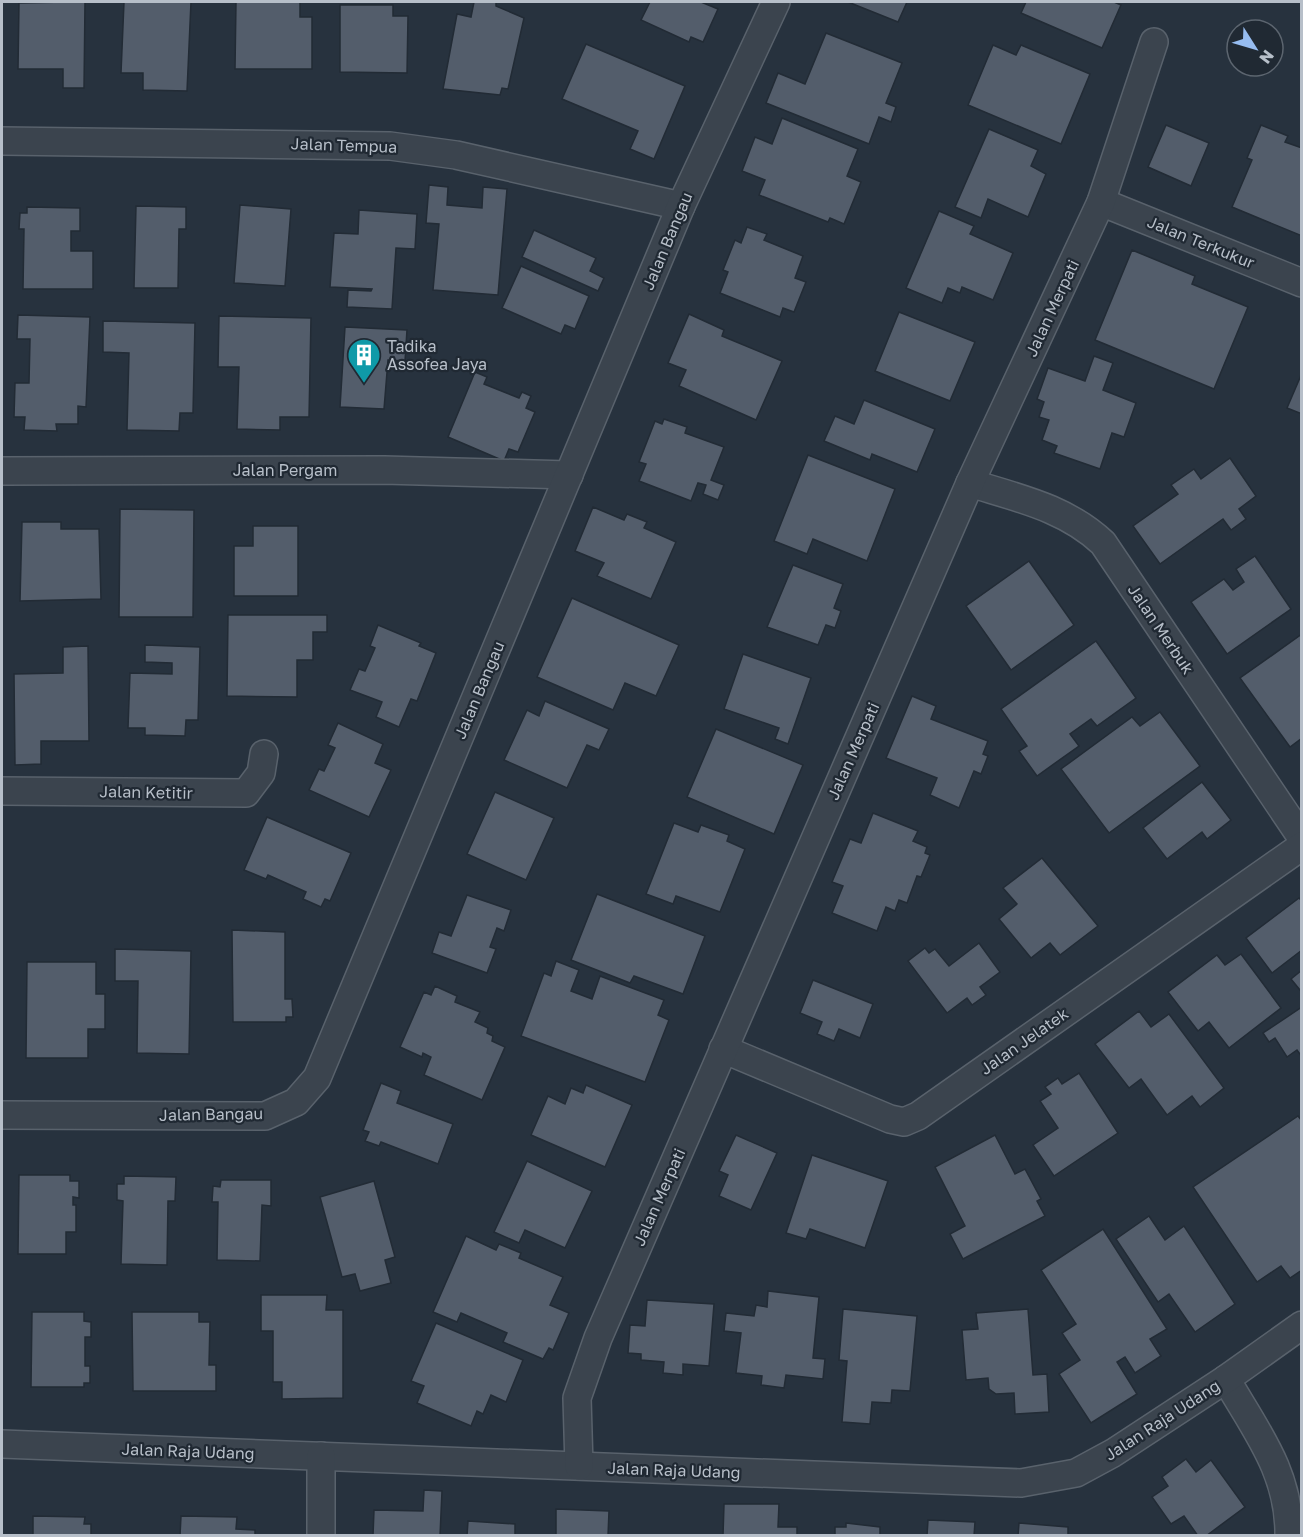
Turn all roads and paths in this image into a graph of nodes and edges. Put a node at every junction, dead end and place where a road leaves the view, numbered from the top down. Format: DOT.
graph roads {
  1 [pos="777,2"];
  2 [pos="1154,42"];
  3 [pos="2,141"];
  4 [pos="1101,202"];
  5 [pos="681,206"];
  6 [pos="1302,283"];
  7 [pos="2,471"];
  8 [pos="568,476"];
  9 [pos="970,483"];
  10 [pos="264,754"];
  11 [pos="2,791"];
  12 [pos="1302,838"];
  13 [pos="1302,846"];
  14 [pos="723,1049"];
  15 [pos="2,1115"];
  16 [pos="1302,1325"];
  17 [pos="1226,1379"];
  18 [pos="2,1444"];
  19 [pos="321,1456"];
  20 [pos="579,1466"];
  21 [pos="321,1536"];
  22 [pos="1289,1536"];
  1 -- 5 [label="street, Jalan Bangau"];
  2 -- 4 [label="street, Jalan Merpati"];
  3 -- 5 [label="street, Jalan Tempua"];
  4 -- 6 [label="street, Jalan Terkukur"];
  4 -- 9 [label="street, Jalan Merpati"];
  5 -- 8 [label="street, Jalan Bangau"];
  7 -- 8 [label="street, Jalan Pergam"];
  8 -- 15 [label="street, Jalan Bangau"];
  9 -- 12 [label="street, Jalan Merbuk"];
  9 -- 14 [label="street, Jalan Merpati"];
  10 -- 11 [label="street, Jalan Ketitir"];
  13 -- 14 [label="street, Jalan Jelatek"];
  14 -- 20 [label="street, Jalan Merpati"];
  16 -- 17 [label="street, Jalan Raja Udang"];
  17 -- 20 [label="street, Jalan Raja Udang"];
  17 -- 22 [label="street"];
  18 -- 19 [label="street, Jalan Raja Udang"];
  19 -- 20 [label="street, Jalan Raja Udang"];
  19 -- 21 [label="street"];
}
